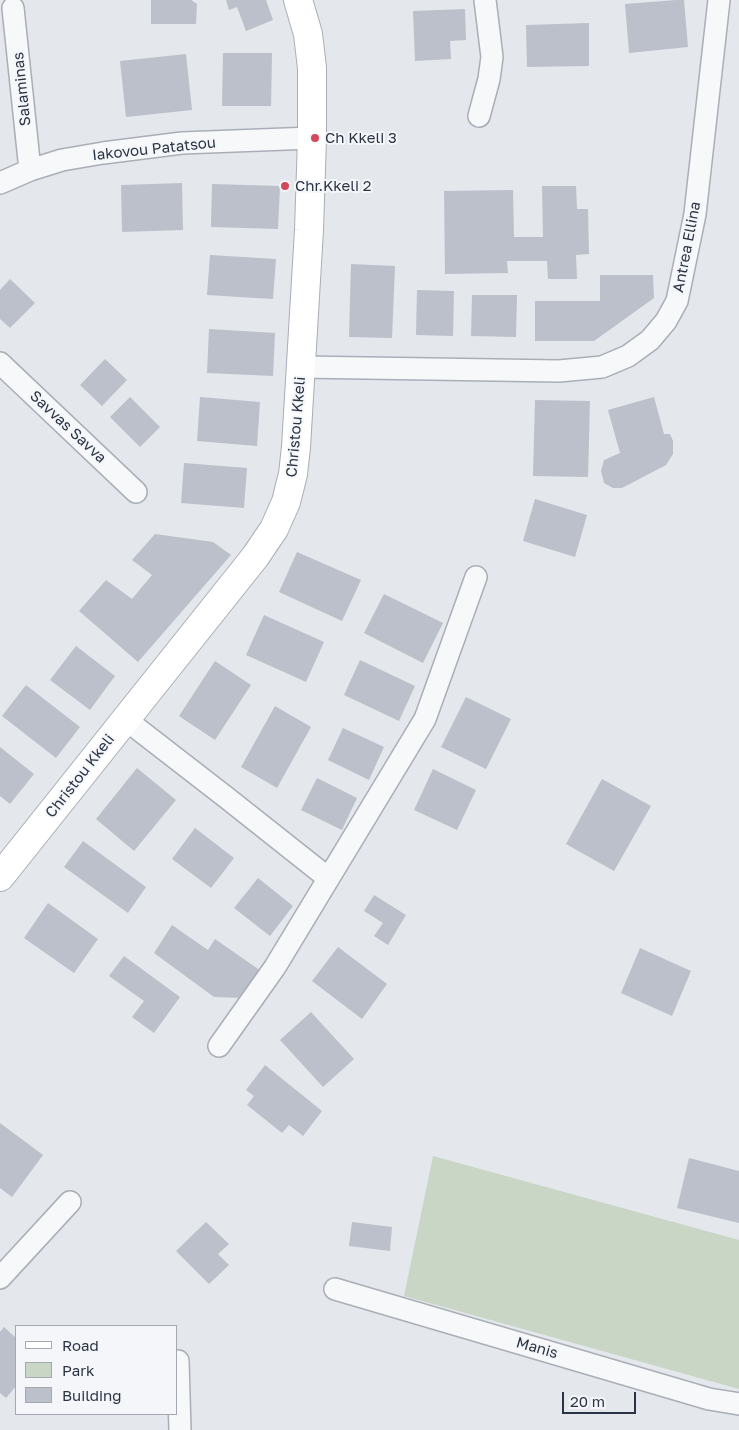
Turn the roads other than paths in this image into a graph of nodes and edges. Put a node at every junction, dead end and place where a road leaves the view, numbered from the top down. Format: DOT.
graph roads {
  1 [pos="298,0"];
  2 [pos="485,0"];
  3 [pos="719,0"];
  4 [pos="13,8"];
  5 [pos="479,116"];
  6 [pos="312,138"];
  7 [pos="30,170"];
  8 [pos="0,183"];
  9 [pos="0,363"];
  10 [pos="301,367"];
  11 [pos="136,492"];
  12 [pos="476,577"];
  13 [pos="125,719"];
  14 [pos="0,877"];
  15 [pos="328,878"];
  16 [pos="219,1046"];
  17 [pos="70,1202"];
  18 [pos="0,1278"];
  19 [pos="335,1289"];
  20 [pos="178,1361"];
  21 [pos="739,1404"];
  22 [pos="180,1430"];
  1 -- 6 [label="street, Christou Kkeli"];
  2 -- 5 [label="street"];
  3 -- 10 [label="street, Antrea Ellina"];
  4 -- 7 [label="street, Salaminas"];
  6 -- 7 [label="street, Iakovou Patatsou"];
  6 -- 10 [label="street, Christou Kkeli"];
  7 -- 8 [label="street, Iakovou Patatsou"];
  9 -- 11 [label="street, Savvas Savva"];
  10 -- 13 [label="street, Christou Kkeli"];
  12 -- 15 [label="street"];
  13 -- 14 [label="street, Christou Kkeli"];
  13 -- 15 [label="street"];
  15 -- 16 [label="street"];
  17 -- 18 [label="street"];
  19 -- 21 [label="street, Manis"];
  20 -- 22 [label="street"];
}
